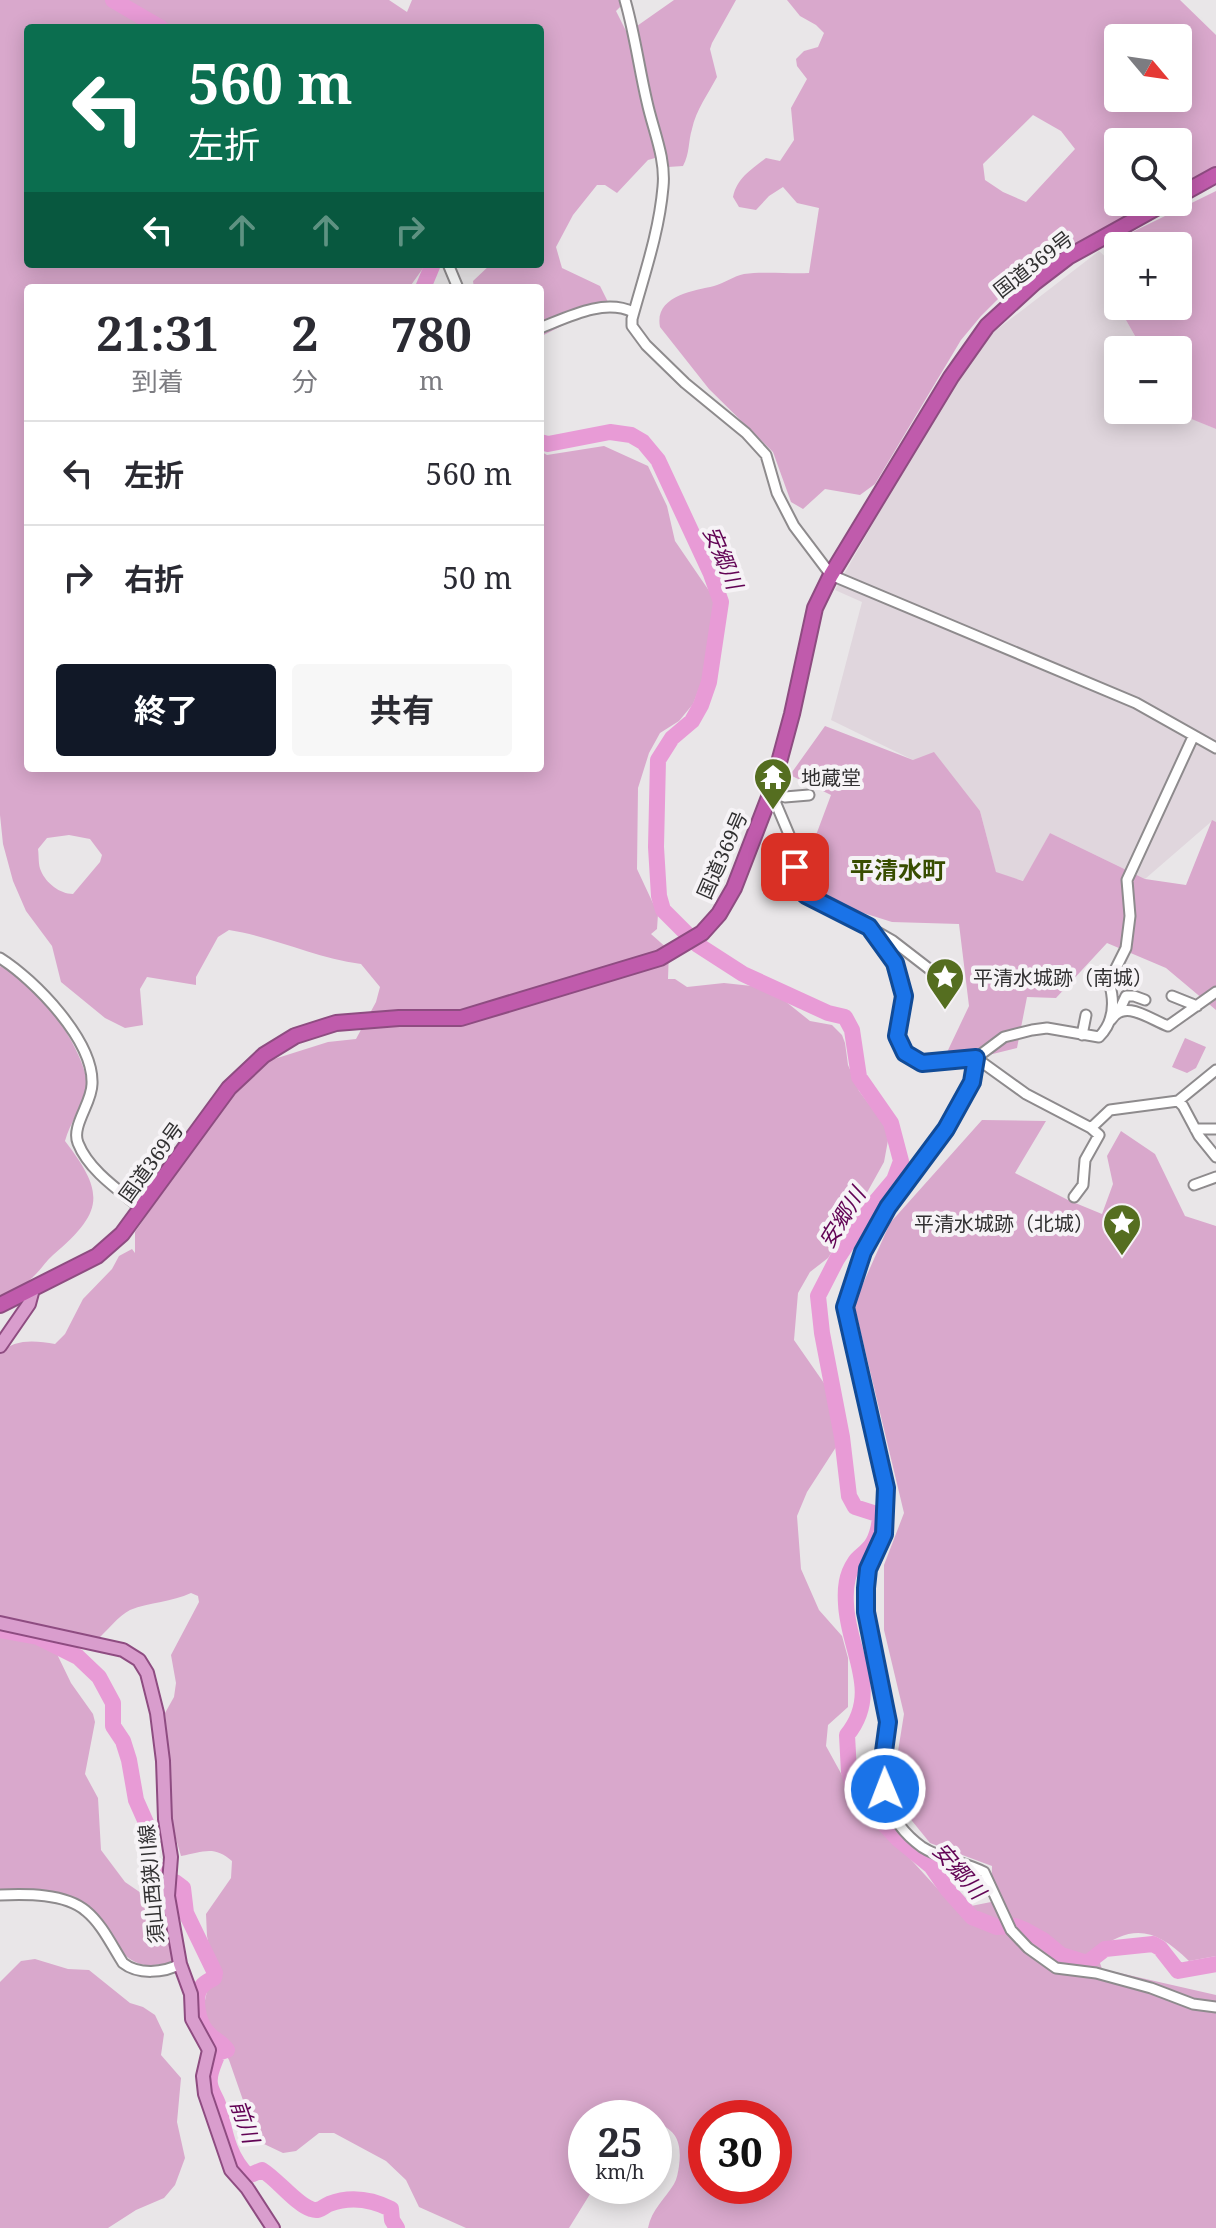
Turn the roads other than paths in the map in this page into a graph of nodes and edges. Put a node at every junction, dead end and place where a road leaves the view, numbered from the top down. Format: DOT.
graph roads {
  1 [pos="625,0"];
  2 [pos="1216,175"];
  3 [pos="1192,188"];
  4 [pos="1142,216"];
  5 [pos="633,312"];
  6 [pos="544,327"];
  7 [pos="831,575"];
  8 [pos="1193,737"];
  9 [pos="1216,748"];
  10 [pos="771,792"];
  11 [pos="809,795"];
  12 [pos="869,927"];
  13 [pos="0,958"];
  14 [pos="946,975"];
  15 [pos="1216,992"];
  16 [pos="1172,996"];
  17 [pos="1145,1000"];
  18 [pos="1197,1006"];
  19 [pos="1119,1011"];
  20 [pos="1086,1015"];
  21 [pos="1111,1020"];
  22 [pos="1082,1035"];
  23 [pos="976,1058"];
  24 [pos="1216,1070"];
  25 [pos="1178,1101"];
  26 [pos="1091,1128"];
  27 [pos="1195,1129"];
  28 [pos="1216,1129"];
  29 [pos="1216,1157"];
  30 [pos="1216,1177"];
  31 [pos="1194,1185"];
  32 [pos="1074,1197"];
  33 [pos="142,1209"];
  34 [pos="33,1289"];
  35 [pos="0,1305"];
  36 [pos="0,1346"];
  37 [pos="0,1623"];
  38 [pos="0,1895"];
  39 [pos="180,1964"];
  40 [pos="1216,2007"];
  41 [pos="273,2228"];
  1 -- 5 [label="street"];
  2 -- 3 [label="highway"];
  4 -- 7 [label="highway, 国道369号"];
  5 -- 6 [label="street"];
  5 -- 7 [label="street"];
  7 -- 8 [label="street"];
  7 -- 10 [label="highway, 国道369号"];
  8 -- 9 [label="street"];
  8 -- 21 [label="street"];
  10 -- 11 [label="street"];
  10 -- 12 [label="street"];
  10 -- 33 [label="highway, 国道369号"];
  12 -- 14 [label="street"];
  12 -- 23 [label="street"];
  13 -- 33 [label="street"];
  15 -- 18 [label="street"];
  16 -- 18 [label="street"];
  17 -- 19 [label="street"];
  18 -- 19 [label="street"];
  19 -- 21 [label="street"];
  20 -- 22 [label="street"];
  21 -- 22 [label="street"];
  22 -- 23 [label="street"];
  23 -- 26 [label="street"];
  23 -- 40 [label="street"];
  24 -- 25 [label="street"];
  25 -- 26 [label="street"];
  25 -- 27 [label="street"];
  26 -- 32 [label="street"];
  27 -- 28 [label="street"];
  27 -- 29 [label="street"];
  30 -- 31 [label="street"];
  33 -- 34 [label="highway, 国道369号"];
  34 -- 35 [label="highway, 国道369号"];
  34 -- 36 [label="main road"];
  37 -- 39 [label="main road, 須山西狭川線"];
  38 -- 39 [label="street"];
  39 -- 41 [label="main road, 須山西狭川線"];
}
